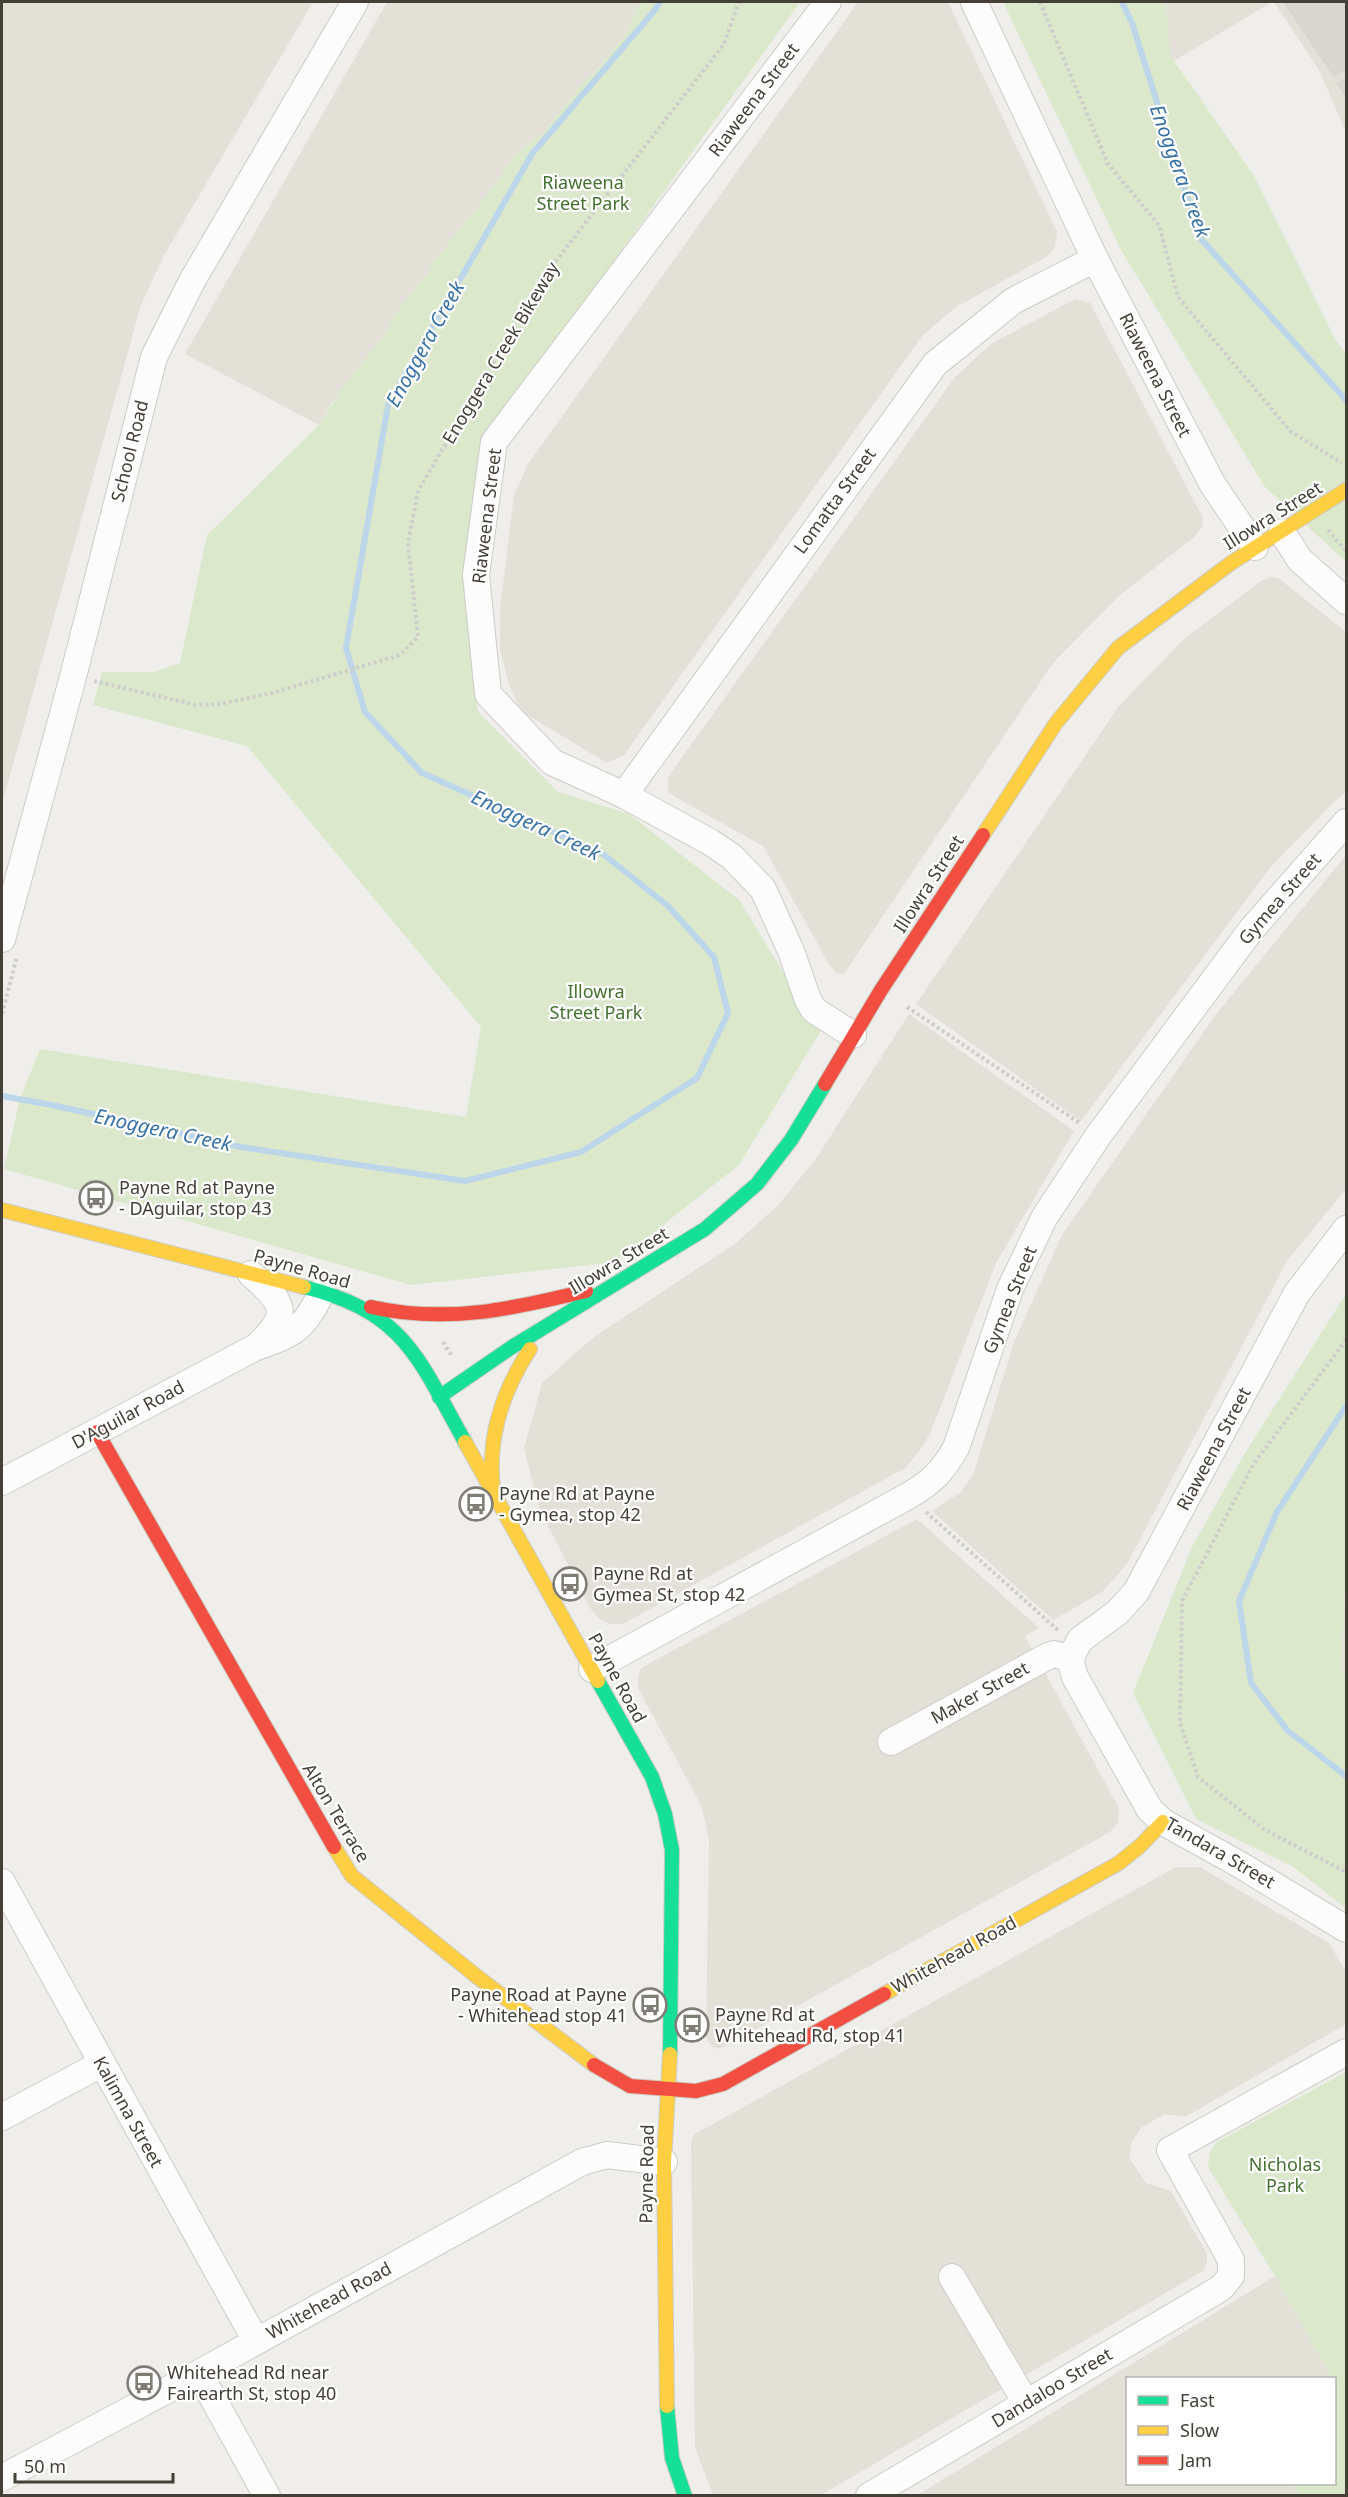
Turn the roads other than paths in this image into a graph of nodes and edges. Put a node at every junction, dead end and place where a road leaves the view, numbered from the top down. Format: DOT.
graph roads {
  1 [pos="355,2"];
  2 [pos="828,2"];
  3 [pos="974,2"];
  4 [pos="1095,259"];
  5 [pos="1344,492"];
  6 [pos="1282,532"];
  7 [pos="1255,547"];
  8 [pos="1347,601"];
  9 [pos="624,795"];
  10 [pos="1347,822"];
  11 [pos="2,939"];
  12 [pos="853,1035"];
  13 [pos="2,1210"];
  14 [pos="1347,1229"];
  15 [pos="251,1274"];
  16 [pos="618,1282"];
  17 [pos="322,1291"];
  18 [pos="352,1302"];
  19 [pos="563,1316"];
  20 [pos="254,1348"];
  21 [pos="530,1349"];
  22 [pos="496,1383"];
  23 [pos="439,1397"];
  24 [pos="465,1407"];
  25 [pos="451,1417"];
  26 [pos="97,1432"];
  27 [pos="2,1482"];
  28 [pos="494,1496"];
  29 [pos="1073,1652"];
  30 [pos="592,1669"];
  31 [pos="891,1742"];
  32 [pos="1163,1822"];
  33 [pos="2,1882"];
  34 [pos="1347,1929"];
  35 [pos="1347,2052"];
  36 [pos="101,2064"];
  37 [pos="668,2090"];
  38 [pos="2,2117"];
  39 [pos="664,2162"];
  40 [pos="952,2277"];
  41 [pos="256,2341"];
  42 [pos="199,2373"];
  43 [pos="1026,2403"];
  44 [pos="2,2479"];
  45 [pos="10,2496"];
  46 [pos="267,2496"];
  47 [pos="684,2496"];
  48 [pos="869,2496"];
  1 -- 11 [label="street, School Road"];
  2 -- 9 [label="street, Riaweena Street"];
  3 -- 4 [label="street, Riaweena Street"];
  4 -- 7 [label="street, Riaweena Street"];
  4 -- 9 [label="street, Lomatta Street"];
  5 -- 6 [label="street, Illowra Street"];
  6 -- 7 [label="street, Illowra Street"];
  6 -- 8 [label="street"];
  7 -- 12 [label="street, Illowra Street"];
  9 -- 12 [label="street, Riaweena Street"];
  10 -- 30 [label="street, Gymea Street"];
  12 -- 16 [label="street, Illowra Street"];
  13 -- 15 [label="street, Payne Road"];
  14 -- 29 [label="street, Riaweena Street"];
  15 -- 17 [label="street, Payne Road"];
  15 -- 20 [label="street, D'Aguilar Road"];
  16 -- 18 [label="street"];
  16 -- 19 [label="street, Illowra Street"];
  17 -- 18 [label="street, Payne Road"];
  17 -- 20 [label="street, D'Aguilar Road"];
  18 -- 23 [label="street, Payne Road"];
  19 -- 21 [label="street, Illowra Street"];
  19 -- 23 [label="street, Illowra Street"];
  20 -- 26 [label="street, D'Aguilar Road"];
  21 -- 22 [label="street, Illowra Street"];
  21 -- 28 [label="street"];
  23 -- 25 [label="street, Payne Road"];
  24 -- 25 [label="street"];
  25 -- 28 [label="street, Payne Road"];
  26 -- 27 [label="street, D'Aguilar Road"];
  26 -- 37 [label="street, Alton Terrace"];
  28 -- 30 [label="street, Payne Road"];
  29 -- 31 [label="street, Maker Street"];
  29 -- 32 [label="street, Tandara Street"];
  30 -- 37 [label="street, Payne Road"];
  32 -- 34 [label="street, Tandara Street"];
  32 -- 37 [label="street, Whitehead Road"];
  33 -- 36 [label="street, Kalimna Street"];
  35 -- 43 [label="street, Dandaloo Street"];
  36 -- 38 [label="street"];
  36 -- 41 [label="street, Kalimna Street"];
  37 -- 39 [label="street, Payne Road"];
  39 -- 41 [label="street, Whitehead Road"];
  39 -- 47 [label="street, Payne Road"];
  40 -- 43 [label="street"];
  41 -- 42 [label="street, Whitehead Road"];
  42 -- 44 [label="street, Whitehead Road"];
  42 -- 46 [label="street"];
  43 -- 48 [label="street, Dandaloo Street"];
  44 -- 45 [label="street"];
}
